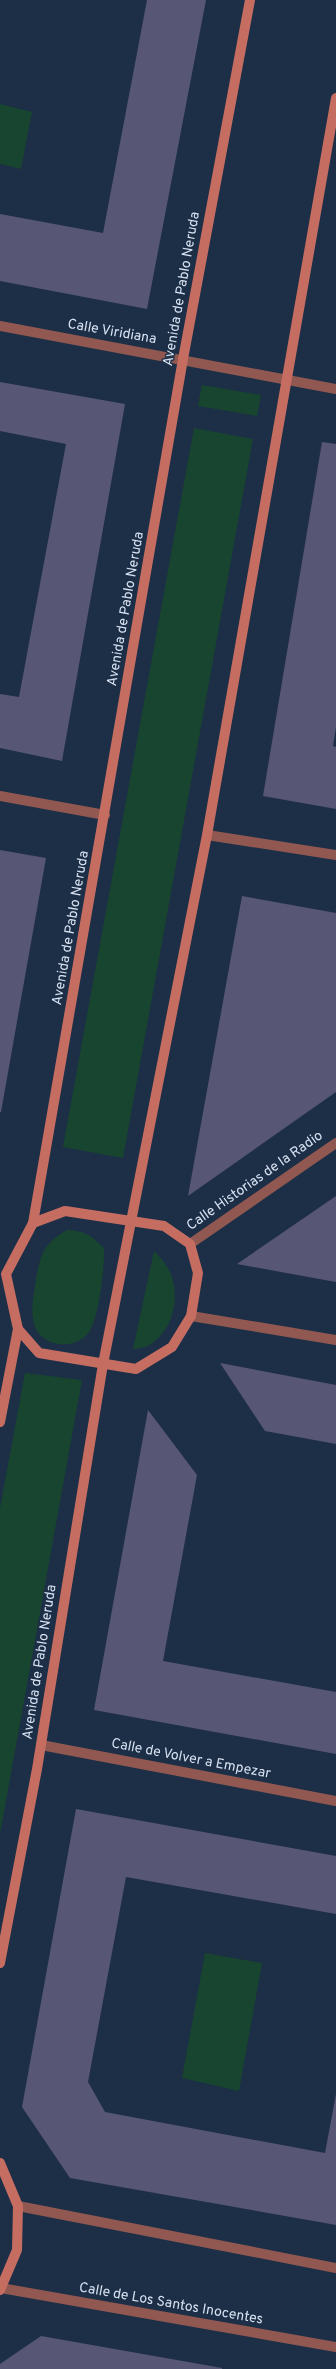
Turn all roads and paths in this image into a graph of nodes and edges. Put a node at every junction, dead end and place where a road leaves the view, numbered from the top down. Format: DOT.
graph roads {
  1 [pos="250,0"];
  2 [pos="336,98"];
  3 [pos="0,326"];
  4 [pos="183,359"];
  5 [pos="287,380"];
  6 [pos="336,389"];
  7 [pos="0,796"];
  8 [pos="105,815"];
  9 [pos="207,835"];
  10 [pos="336,855"];
  11 [pos="336,1142"];
  12 [pos="132,1221"];
  13 [pos="33,1223"];
  14 [pos="190,1244"];
  15 [pos="3,1274"];
  16 [pos="192,1316"];
  17 [pos="18,1329"];
  18 [pos="336,1340"];
  19 [pos="103,1364"];
  20 [pos="0,1422"];
  21 [pos="41,1745"];
  22 [pos="336,1801"];
  23 [pos="0,1963"];
  24 [pos="0,2163"];
  25 [pos="18,2206"];
  26 [pos="336,2268"];
  27 [pos="1,2289"];
  28 [pos="336,2347"];
  1 -- 4 [label="main road, Avenida de Pablo Neruda"];
  2 -- 5 [label="main road, Avenida de Pablo Neruda"];
  3 -- 4 [label="street, Calle Viridiana"];
  4 -- 5 [label="street, Calle Viridiana"];
  4 -- 8 [label="main road, Avenida de Pablo Neruda"];
  5 -- 6 [label="street, Calle Viridiana"];
  5 -- 9 [label="main road, Avenida de Pablo Neruda"];
  7 -- 8 [label="street"];
  8 -- 13 [label="main road, Avenida de Pablo Neruda"];
  9 -- 10 [label="street"];
  9 -- 12 [label="main road, Avenida de Pablo Neruda"];
  11 -- 14 [label="street, Calle Historias de la Radio"];
  12 -- 13 [label="main road"];
  12 -- 14 [label="main road"];
  12 -- 19 [label="main road, Avenida de Pablo Neruda"];
  13 -- 15 [label="main road, Avenida de Pablo Neruda"];
  14 -- 16 [label="main road"];
  15 -- 17 [label="main road, Avenida de Pablo Neruda"];
  16 -- 18 [label="street"];
  16 -- 19 [label="main road"];
  17 -- 19 [label="main road"];
  17 -- 20 [label="main road, Avenida de Pablo Neruda"];
  19 -- 21 [label="main road, Avenida de Pablo Neruda"];
  21 -- 22 [label="street, Calle de Volver a Empezar"];
  21 -- 23 [label="main road, Avenida de Pablo Neruda"];
  24 -- 25 [label="main road"];
  25 -- 26 [label="street"];
  25 -- 27 [label="main road"];
  27 -- 28 [label="street, Calle de Los Santos Inocentes"];
}
